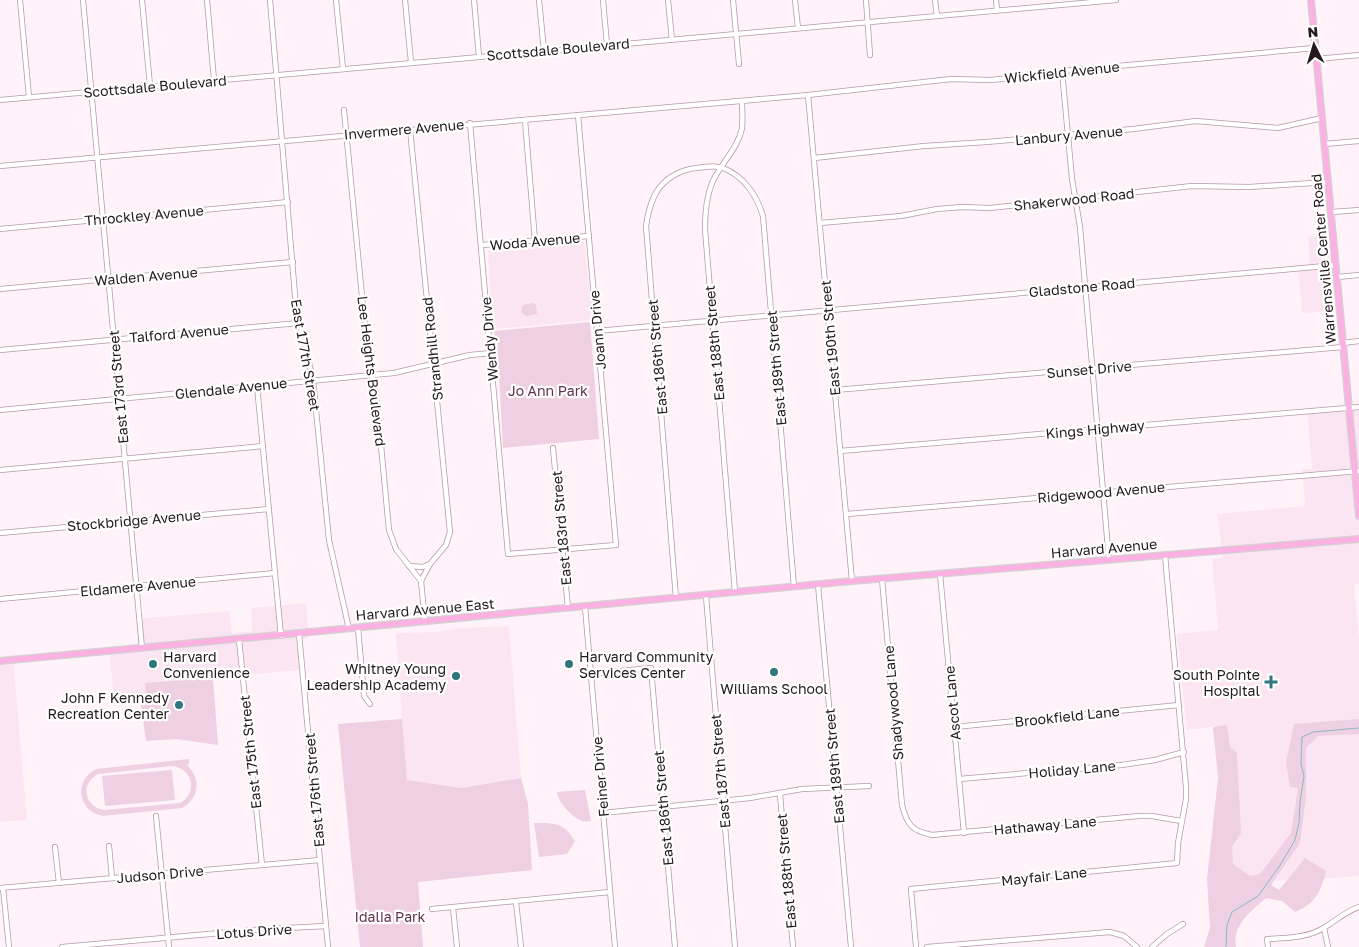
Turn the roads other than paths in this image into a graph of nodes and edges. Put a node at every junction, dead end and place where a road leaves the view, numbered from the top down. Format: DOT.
graph roads {
  1 [pos="20,0"];
  2 [pos="83,0"];
  3 [pos="142,0"];
  4 [pos="207,0"];
  5 [pos="270,0"];
  6 [pos="336,0"];
  7 [pos="405,0"];
  8 [pos="474,0"];
  9 [pos="539,0"];
  10 [pos="603,0"];
  11 [pos="668,0"];
  12 [pos="733,0"];
  13 [pos="796,0"];
  14 [pos="866,0"];
  15 [pos="935,0"];
  16 [pos="996,0"];
  17 [pos="1116,0"];
  18 [pos="1311,0"];
  19 [pos="1057,3"];
  20 [pos="997,10"];
  21 [pos="937,16"];
  22 [pos="867,22"];
  23 [pos="798,28"];
  24 [pos="736,34"];
  25 [pos="672,40"];
  26 [pos="607,46"];
  27 [pos="1316,48"];
  28 [pos="544,51"];
  29 [pos="870,54"];
  30 [pos="1359,55"];
  31 [pos="479,56"];
  32 [pos="1317,59"];
  33 [pos="411,62"];
  34 [pos="739,64"];
  35 [pos="343,69"];
  36 [pos="1062,71"];
  37 [pos="277,75"];
  38 [pos="214,80"];
  39 [pos="150,86"];
  40 [pos="90,92"];
  41 [pos="808,95"];
  42 [pos="28,97"];
  43 [pos="0,100"];
  44 [pos="742,101"];
  45 [pos="344,110"];
  46 [pos="578,115"];
  47 [pos="1322,118"];
  48 [pos="525,120"];
  49 [pos="470,123"];
  50 [pos="410,129"];
  51 [pos="347,134"];
  52 [pos="1068,135"];
  53 [pos="283,140"];
  54 [pos="1359,141"];
  55 [pos="1324,144"];
  56 [pos="97,157"];
  57 [pos="814,158"];
  58 [pos="0,166"];
  59 [pos="722,167"];
  60 [pos="1328,182"];
  61 [pos="1076,200"];
  62 [pos="288,202"];
  63 [pos="1359,210"];
  64 [pos="1332,212"];
  65 [pos="102,219"];
  66 [pos="820,223"];
  67 [pos="0,229"];
  68 [pos="589,236"];
  69 [pos="535,241"];
  70 [pos="482,245"];
  71 [pos="293,262"];
  72 [pos="1336,265"];
  73 [pos="1359,275"];
  74 [pos="1337,278"];
  75 [pos="108,280"];
  76 [pos="1086,287"];
  77 [pos="0,289"];
  78 [pos="828,310"];
  79 [pos="771,315"];
  80 [pos="713,320"];
  81 [pos="299,323"];
  82 [pos="654,326"];
  83 [pos="597,331"];
  84 [pos="114,339"];
  85 [pos="1359,341"];
  86 [pos="1343,345"];
  87 [pos="0,350"];
  88 [pos="490,353"];
  89 [pos="434,364"];
  90 [pos="1093,369"];
  91 [pos="372,375"];
  92 [pos="313,380"];
  93 [pos="257,386"];
  94 [pos="835,390"];
  95 [pos="119,399"];
  96 [pos="1359,407"];
  97 [pos="1350,408"];
  98 [pos="0,410"];
  99 [pos="1098,428"];
  100 [pos="263,446"];
  101 [pos="553,448"];
  102 [pos="840,451"];
  103 [pos="124,458"];
  104 [pos="0,470"];
  105 [pos="1357,471"];
  106 [pos="1103,492"];
  107 [pos="269,509"];
  108 [pos="846,514"];
  109 [pos="1359,516"];
  110 [pos="130,521"];
  111 [pos="0,533"];
  112 [pos="1359,539"];
  113 [pos="562,549"];
  114 [pos="1165,555"];
  115 [pos="1109,560"];
  116 [pos="430,564"];
  117 [pos="409,566"];
  118 [pos="275,573"];
  119 [pos="940,574"];
  120 [pos="882,579"];
  121 [pos="421,581"];
  122 [pos="852,582"];
  123 [pos="818,585"];
  124 [pos="136,587"];
  125 [pos="794,587"];
  126 [pos="735,592"];
  127 [pos="706,596"];
  128 [pos="676,598"];
  129 [pos="0,600"];
  130 [pos="585,607"];
  131 [pos="568,608"];
  132 [pos="425,622"];
  133 [pos="358,628"];
  134 [pos="349,629"];
  135 [pos="299,634"];
  136 [pos="281,636"];
  137 [pos="239,640"];
  138 [pos="142,648"];
  139 [pos="0,661"];
  140 [pos="591,674"];
  141 [pos="370,704"];
  142 [pos="1179,705"];
  143 [pos="955,727"];
  144 [pos="1184,752"];
  145 [pos="959,779"];
  146 [pos="869,786"];
  147 [pos="836,787"];
  148 [pos="780,794"];
  149 [pos="723,801"];
  150 [pos="663,808"];
  151 [pos="603,813"];
  152 [pos="156,816"];
  153 [pos="1181,821"];
  154 [pos="910,826"];
  155 [pos="964,832"];
  156 [pos="109,846"];
  157 [pos="55,847"];
  158 [pos="320,860"];
  159 [pos="262,865"];
  160 [pos="162,873"];
  161 [pos="112,878"];
  162 [pos="58,883"];
  163 [pos="2,888"];
  164 [pos="610,892"];
  165 [pos="516,902"];
  166 [pos="1359,906"];
  167 [pos="453,908"];
  168 [pos="432,909"];
  169 [pos="1182,924"];
  170 [pos="326,926"];
  171 [pos="1324,928"];
  172 [pos="168,938"];
  173 [pos="9,947"];
  174 [pos="62,947"];
  175 [pos="169,947"];
  176 [pos="328,947"];
  177 [pos="457,947"];
  178 [pos="521,947"];
  179 [pos="615,947"];
  180 [pos="675,947"];
  181 [pos="735,947"];
  182 [pos="793,947"];
  183 [pos="851,947"];
  184 [pos="916,947"];
  185 [pos="927,947"];
  186 [pos="1137,947"];
  187 [pos="1152,947"];
  188 [pos="1268,947"];
  189 [pos="1328,947"];
  1 -- 42 [label="street"];
  2 -- 40 [label="street, East 173rd Street"];
  3 -- 39 [label="street"];
  4 -- 38 [label="street"];
  5 -- 37 [label="street, East 177th Street"];
  6 -- 35 [label="street"];
  7 -- 33 [label="street"];
  8 -- 31 [label="street"];
  9 -- 28 [label="street"];
  10 -- 26 [label="street"];
  11 -- 25 [label="street"];
  12 -- 24 [label="street"];
  13 -- 23 [label="street"];
  14 -- 22 [label="street"];
  15 -- 21 [label="street"];
  16 -- 20 [label="street"];
  17 -- 19 [label="street, Scottsdale Boulevard"];
  18 -- 27 [label="main road, Warrensville Center Road"];
  19 -- 20 [label="street, Scottsdale Boulevard"];
  20 -- 21 [label="street, Scottsdale Boulevard"];
  21 -- 22 [label="street, Scottsdale Boulevard"];
  22 -- 23 [label="street, Scottsdale Boulevard"];
  22 -- 29 [label="street"];
  23 -- 24 [label="street, Scottsdale Boulevard"];
  24 -- 25 [label="street, Scottsdale Boulevard"];
  24 -- 34 [label="street"];
  25 -- 26 [label="street, Scottsdale Boulevard"];
  26 -- 28 [label="street, Scottsdale Boulevard"];
  27 -- 32 [label="main road, Warrensville Center Road"];
  27 -- 36 [label="street, Wickfield Avenue"];
  28 -- 31 [label="street, Scottsdale Boulevard"];
  30 -- 32 [label="street"];
  31 -- 33 [label="street, Scottsdale Boulevard"];
  32 -- 47 [label="main road, Warrensville Center Road"];
  33 -- 35 [label="street, Scottsdale Boulevard"];
  35 -- 37 [label="street, Scottsdale Boulevard"];
  36 -- 41 [label="street, Wickfield Avenue"];
  36 -- 52 [label="street"];
  37 -- 38 [label="street, Scottsdale Boulevard"];
  37 -- 53 [label="street, East 177th Street"];
  38 -- 39 [label="street, Scottsdale Boulevard"];
  39 -- 40 [label="street, Scottsdale Boulevard"];
  40 -- 42 [label="street, Scottsdale Boulevard"];
  40 -- 56 [label="street, East 173rd Street"];
  41 -- 44 [label="street, Invermere Avenue"];
  41 -- 57 [label="street, East 190th Street"];
  42 -- 43 [label="street, Scottsdale Boulevard"];
  44 -- 46 [label="street, Invermere Avenue"];
  44 -- 59 [label="street, East 188th Street"];
  45 -- 51 [label="street, Lee Heights Boulevard"];
  46 -- 48 [label="street, Invermere Avenue"];
  46 -- 68 [label="street, Joann Drive"];
  47 -- 52 [label="street, Lanbury Avenue"];
  47 -- 55 [label="main road, Warrensville Center Road"];
  48 -- 49 [label="street, Invermere Avenue"];
  48 -- 69 [label="street"];
  49 -- 50 [label="street, Invermere Avenue"];
  49 -- 70 [label="street, Wendy Drive"];
  50 -- 51 [label="street, Invermere Avenue"];
  50 -- 89 [label="street, Strandhill Road"];
  51 -- 53 [label="street, Invermere Avenue"];
  51 -- 91 [label="street, Lee Heights Boulevard"];
  52 -- 57 [label="street, Lanbury Avenue"];
  52 -- 61 [label="street"];
  53 -- 56 [label="street, Invermere Avenue"];
  53 -- 62 [label="street, East 177th Street"];
  54 -- 55 [label="street"];
  55 -- 60 [label="main road, Warrensville Center Road"];
  56 -- 58 [label="street, Invermere Avenue"];
  56 -- 65 [label="street, East 173rd Street"];
  57 -- 66 [label="street, East 190th Street"];
  59 -- 79 [label="street, East 189th Street"];
  59 -- 80 [label="street, East 188th Street"];
  59 -- 82 [label="street, East 186th Street"];
  60 -- 61 [label="street, Shakerwood Road"];
  60 -- 64 [label="main road, Warrensville Center Road"];
  61 -- 66 [label="street, Shakerwood Road"];
  61 -- 76 [label="street"];
  62 -- 65 [label="street, Throckley Avenue"];
  62 -- 71 [label="street, East 177th Street"];
  63 -- 64 [label="street"];
  64 -- 72 [label="main road, Warrensville Center Road"];
  65 -- 67 [label="street, Throckley Avenue"];
  65 -- 75 [label="street, East 173rd Street"];
  66 -- 78 [label="street, East 190th Street"];
  68 -- 69 [label="street, Woda Avenue"];
  68 -- 83 [label="street, Joann Drive"];
  69 -- 70 [label="street, Woda Avenue"];
  70 -- 88 [label="street, Wendy Drive"];
  71 -- 75 [label="street, Walden Avenue"];
  71 -- 81 [label="street, East 177th Street"];
  72 -- 74 [label="main road, Warrensville Center Road"];
  72 -- 76 [label="street, Gladstone Road"];
  73 -- 74 [label="street"];
  74 -- 86 [label="main road, Warrensville Center Road"];
  75 -- 77 [label="street, Walden Avenue"];
  75 -- 84 [label="street, East 173rd Street"];
  76 -- 78 [label="street, Gladstone Road"];
  76 -- 90 [label="street"];
  78 -- 79 [label="street"];
  78 -- 94 [label="street, East 190th Street"];
  79 -- 80 [label="street"];
  79 -- 125 [label="street, East 189th Street"];
  80 -- 82 [label="street"];
  80 -- 126 [label="street, East 188th Street"];
  81 -- 84 [label="street, Talford Avenue"];
  81 -- 92 [label="street, East 177th Street"];
  82 -- 83 [label="street"];
  82 -- 128 [label="street, East 186th Street"];
  83 -- 113 [label="street, Joann Drive"];
  84 -- 87 [label="street, Talford Avenue"];
  84 -- 95 [label="street, East 173rd Street"];
  85 -- 86 [label="street, Sunset Drive"];
  86 -- 90 [label="street, Sunset Drive"];
  86 -- 97 [label="main road, Warrensville Center Road"];
  88 -- 89 [label="street, Glendale Avenue"];
  88 -- 113 [label="street, Wendy Drive"];
  89 -- 91 [label="street, Glendale Avenue"];
  89 -- 116 [label="street, Strandhill Road"];
  90 -- 94 [label="street, Sunset Drive"];
  90 -- 99 [label="street"];
  91 -- 92 [label="street, Glendale Avenue"];
  91 -- 117 [label="street, Lee Heights Boulevard"];
  92 -- 93 [label="street, Glendale Avenue"];
  92 -- 134 [label="street, East 177th Street"];
  93 -- 95 [label="street, Glendale Avenue"];
  93 -- 100 [label="street"];
  94 -- 102 [label="street, East 190th Street"];
  95 -- 98 [label="street, Glendale Avenue"];
  95 -- 103 [label="street, East 173rd Street"];
  96 -- 97 [label="street, Kings Highway"];
  97 -- 99 [label="street, Kings Highway"];
  97 -- 105 [label="main road, Warrensville Center Road"];
  99 -- 102 [label="street, Kings Highway"];
  99 -- 106 [label="street"];
  100 -- 103 [label="street"];
  100 -- 107 [label="street"];
  101 -- 113 [label="street, East 183rd Street"];
  102 -- 108 [label="street, East 190th Street"];
  103 -- 104 [label="street"];
  103 -- 110 [label="street, East 173rd Street"];
  105 -- 106 [label="street, Ridgewood Avenue"];
  105 -- 109 [label="main road, Warrensville Center Road"];
  106 -- 108 [label="street, Ridgewood Avenue"];
  106 -- 115 [label="street"];
  107 -- 110 [label="street, Stockbridge Avenue"];
  107 -- 118 [label="street"];
  108 -- 122 [label="street, East 190th Street"];
  110 -- 111 [label="street, Stockbridge Avenue"];
  110 -- 124 [label="street, East 173rd Street"];
  112 -- 114 [label="main road, Harvard Avenue"];
  113 -- 131 [label="street, East 183rd Street"];
  114 -- 115 [label="main road, Harvard Avenue"];
  114 -- 142 [label="street"];
  115 -- 119 [label="main road, Harvard Avenue"];
  116 -- 117 [label="street"];
  116 -- 121 [label="street, Strandhill Road"];
  117 -- 121 [label="street, Lee Heights Boulevard"];
  118 -- 124 [label="street, Eldamere Avenue"];
  118 -- 136 [label="street"];
  119 -- 120 [label="main road, Harvard Avenue"];
  119 -- 143 [label="street, Ascot Lane"];
  120 -- 122 [label="main road, Harvard Avenue"];
  120 -- 154 [label="street, Shadywood Lane"];
  121 -- 132 [label="street"];
  122 -- 123 [label="main road, Harvard Avenue East"];
  123 -- 125 [label="main road, Harvard Avenue East"];
  123 -- 147 [label="street, East 189th Street"];
  124 -- 129 [label="street, Eldamere Avenue"];
  124 -- 138 [label="street, East 173rd Street"];
  125 -- 126 [label="main road, Harvard Avenue East"];
  126 -- 127 [label="main road, Harvard Avenue East"];
  127 -- 128 [label="main road, Harvard Avenue East"];
  127 -- 149 [label="street, East 187th Street"];
  128 -- 130 [label="main road, Harvard Avenue East"];
  130 -- 131 [label="main road, Harvard Avenue East"];
  130 -- 140 [label="street, Feiner Drive"];
  131 -- 132 [label="main road, Harvard Avenue East"];
  132 -- 133 [label="main road, Harvard Avenue East"];
  133 -- 134 [label="main road, Harvard Avenue East"];
  133 -- 141 [label="street"];
  134 -- 135 [label="main road, Harvard Avenue East"];
  135 -- 136 [label="main road, Harvard Avenue East"];
  135 -- 158 [label="street, East 176th Street"];
  136 -- 137 [label="main road, Harvard Avenue East"];
  137 -- 138 [label="main road, Harvard Avenue East"];
  137 -- 159 [label="street, East 175th Street"];
  138 -- 139 [label="main road, Harvard Avenue East"];
  140 -- 150 [label="street, East 186th Street"];
  140 -- 151 [label="street, Feiner Drive"];
  142 -- 143 [label="street, Brookfield Lane"];
  142 -- 144 [label="street"];
  143 -- 145 [label="street, Ascot Lane"];
  144 -- 145 [label="street, Holiday Lane"];
  144 -- 153 [label="street"];
  145 -- 155 [label="street, Ascot Lane"];
  146 -- 147 [label="street"];
  147 -- 148 [label="street"];
  147 -- 183 [label="street, East 189th Street"];
  148 -- 149 [label="street"];
  148 -- 182 [label="street, East 188th Street"];
  149 -- 150 [label="street"];
  149 -- 181 [label="street, East 187th Street"];
  150 -- 151 [label="street"];
  150 -- 180 [label="street, East 186th Street"];
  151 -- 164 [label="street, Feiner Drive"];
  152 -- 160 [label="street"];
  153 -- 155 [label="street, Hathaway Lane"];
  153 -- 184 [label="street, Mayfair Lane"];
  154 -- 155 [label="street, Hathaway Lane"];
  156 -- 161 [label="street"];
  157 -- 162 [label="street"];
  158 -- 159 [label="street, Judson Drive"];
  158 -- 170 [label="street, East 176th Street"];
  159 -- 160 [label="street, Judson Drive"];
  160 -- 161 [label="street, Judson Drive"];
  160 -- 172 [label="street"];
  161 -- 162 [label="street, Judson Drive"];
  162 -- 163 [label="street, Judson Drive"];
  163 -- 173 [label="street"];
  164 -- 165 [label="street"];
  164 -- 179 [label="street, Feiner Drive"];
  165 -- 167 [label="street"];
  165 -- 178 [label="street"];
  166 -- 171 [label="street"];
  167 -- 168 [label="street"];
  167 -- 177 [label="street"];
  169 -- 187 [label="street"];
  170 -- 172 [label="street, Lotus Drive"];
  170 -- 176 [label="street, East 176th Street"];
  171 -- 188 [label="street"];
  171 -- 189 [label="street"];
  172 -- 174 [label="street, Lotus Drive"];
  172 -- 175 [label="street"];
  185 -- 186 [label="street"];
}
